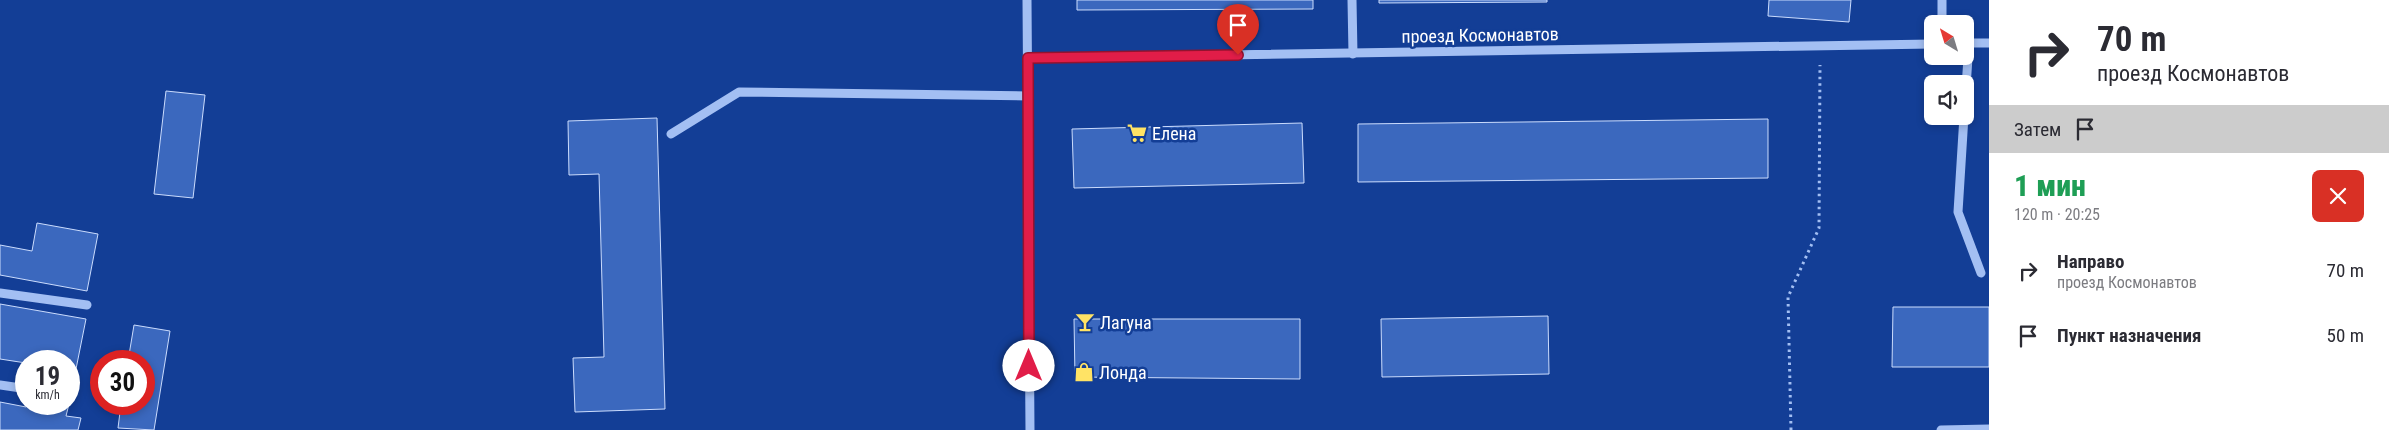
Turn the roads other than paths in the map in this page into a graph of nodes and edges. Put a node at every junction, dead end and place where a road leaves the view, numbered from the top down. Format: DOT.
graph roads {
  1 [pos="1027,0"];
  2 [pos="1352,0"];
  3 [pos="1942,0"];
  4 [pos="1942,15"];
  5 [pos="1974,43"];
  6 [pos="1989,43"];
  7 [pos="1924,44"];
  8 [pos="1353,54"];
  9 [pos="1028,58"];
  10 [pos="1028,96"];
  11 [pos="1963,125"];
  12 [pos="670,134"];
  13 [pos="1981,273"];
  14 [pos="0,293"];
  15 [pos="87,305"];
  16 [pos="0,385"];
  17 [pos="15,387"];
  18 [pos="1030,430"];
  19 [pos="1941,430"];
  20 [pos="1989,430"];
  1 -- 9 [label="street"];
  2 -- 8 [label="street"];
  3 -- 4 [label="street"];
  5 -- 6 [label="street"];
  7 -- 8 [label="street, проезд Космонавтов"];
  8 -- 9 [label="street, проезд Космонавтов"];
  9 -- 10 [label="street"];
  10 -- 12 [label="street"];
  10 -- 18 [label="street"];
  11 -- 13 [label="street"];
  14 -- 15 [label="street"];
  16 -- 17 [label="street"];
  19 -- 20 [label="street"];
}
